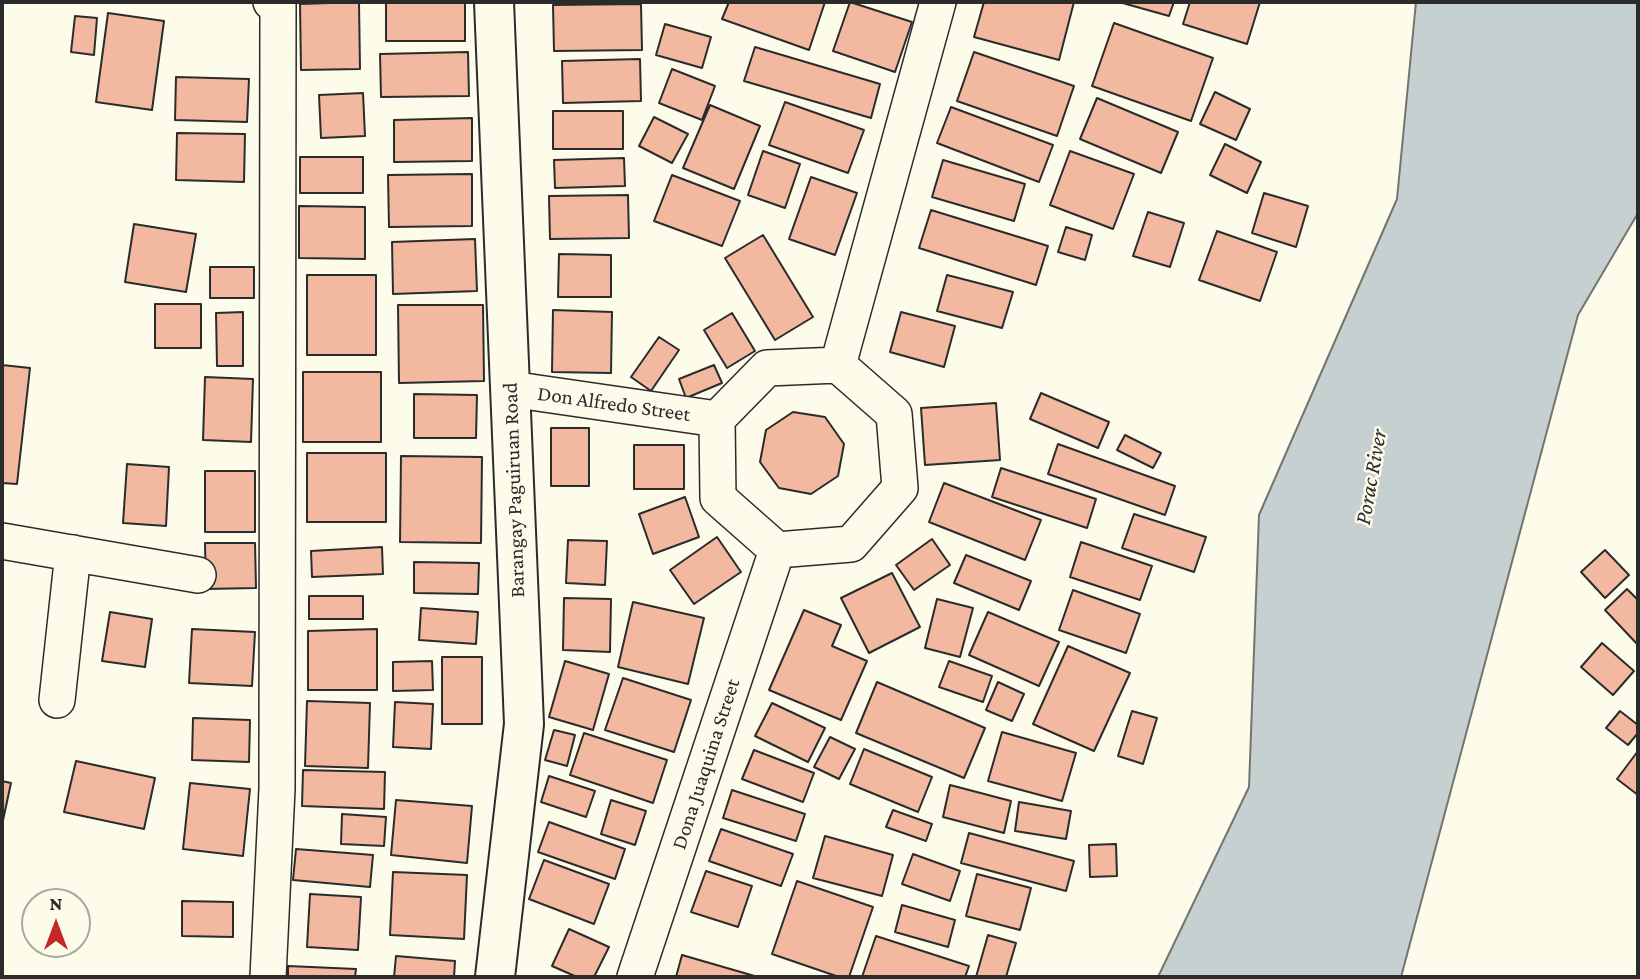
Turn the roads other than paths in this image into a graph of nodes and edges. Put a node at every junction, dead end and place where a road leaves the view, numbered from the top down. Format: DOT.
graph roads {
  1 [pos="271,2"];
  2 [pos="495,2"];
  3 [pos="938,2"];
  4 [pos="838,365"];
  5 [pos="510,389"];
  6 [pos="717,419"];
  7 [pos="2,541"];
  8 [pos="778,550"];
  9 [pos="73,553"];
  10 [pos="198,575"];
  11 [pos="57,700"];
  12 [pos="268,977"];
  13 [pos="495,977"];
  14 [pos="635,977"];
  1 -- 12 [label="street"];
  2 -- 5 [label="street, Barangay Paguiruan Road"];
  3 -- 4 [label="street"];
  4 -- 6 [label="street"];
  4 -- 8 [label="street"];
  5 -- 6 [label="street, Don Alfredo Street"];
  5 -- 13 [label="street, Barangay Paguiruan Road"];
  6 -- 8 [label="street"];
  7 -- 9 [label="street"];
  8 -- 14 [label="street, Dona Juaquina Street"];
  9 -- 10 [label="street"];
  9 -- 11 [label="street"];
}
